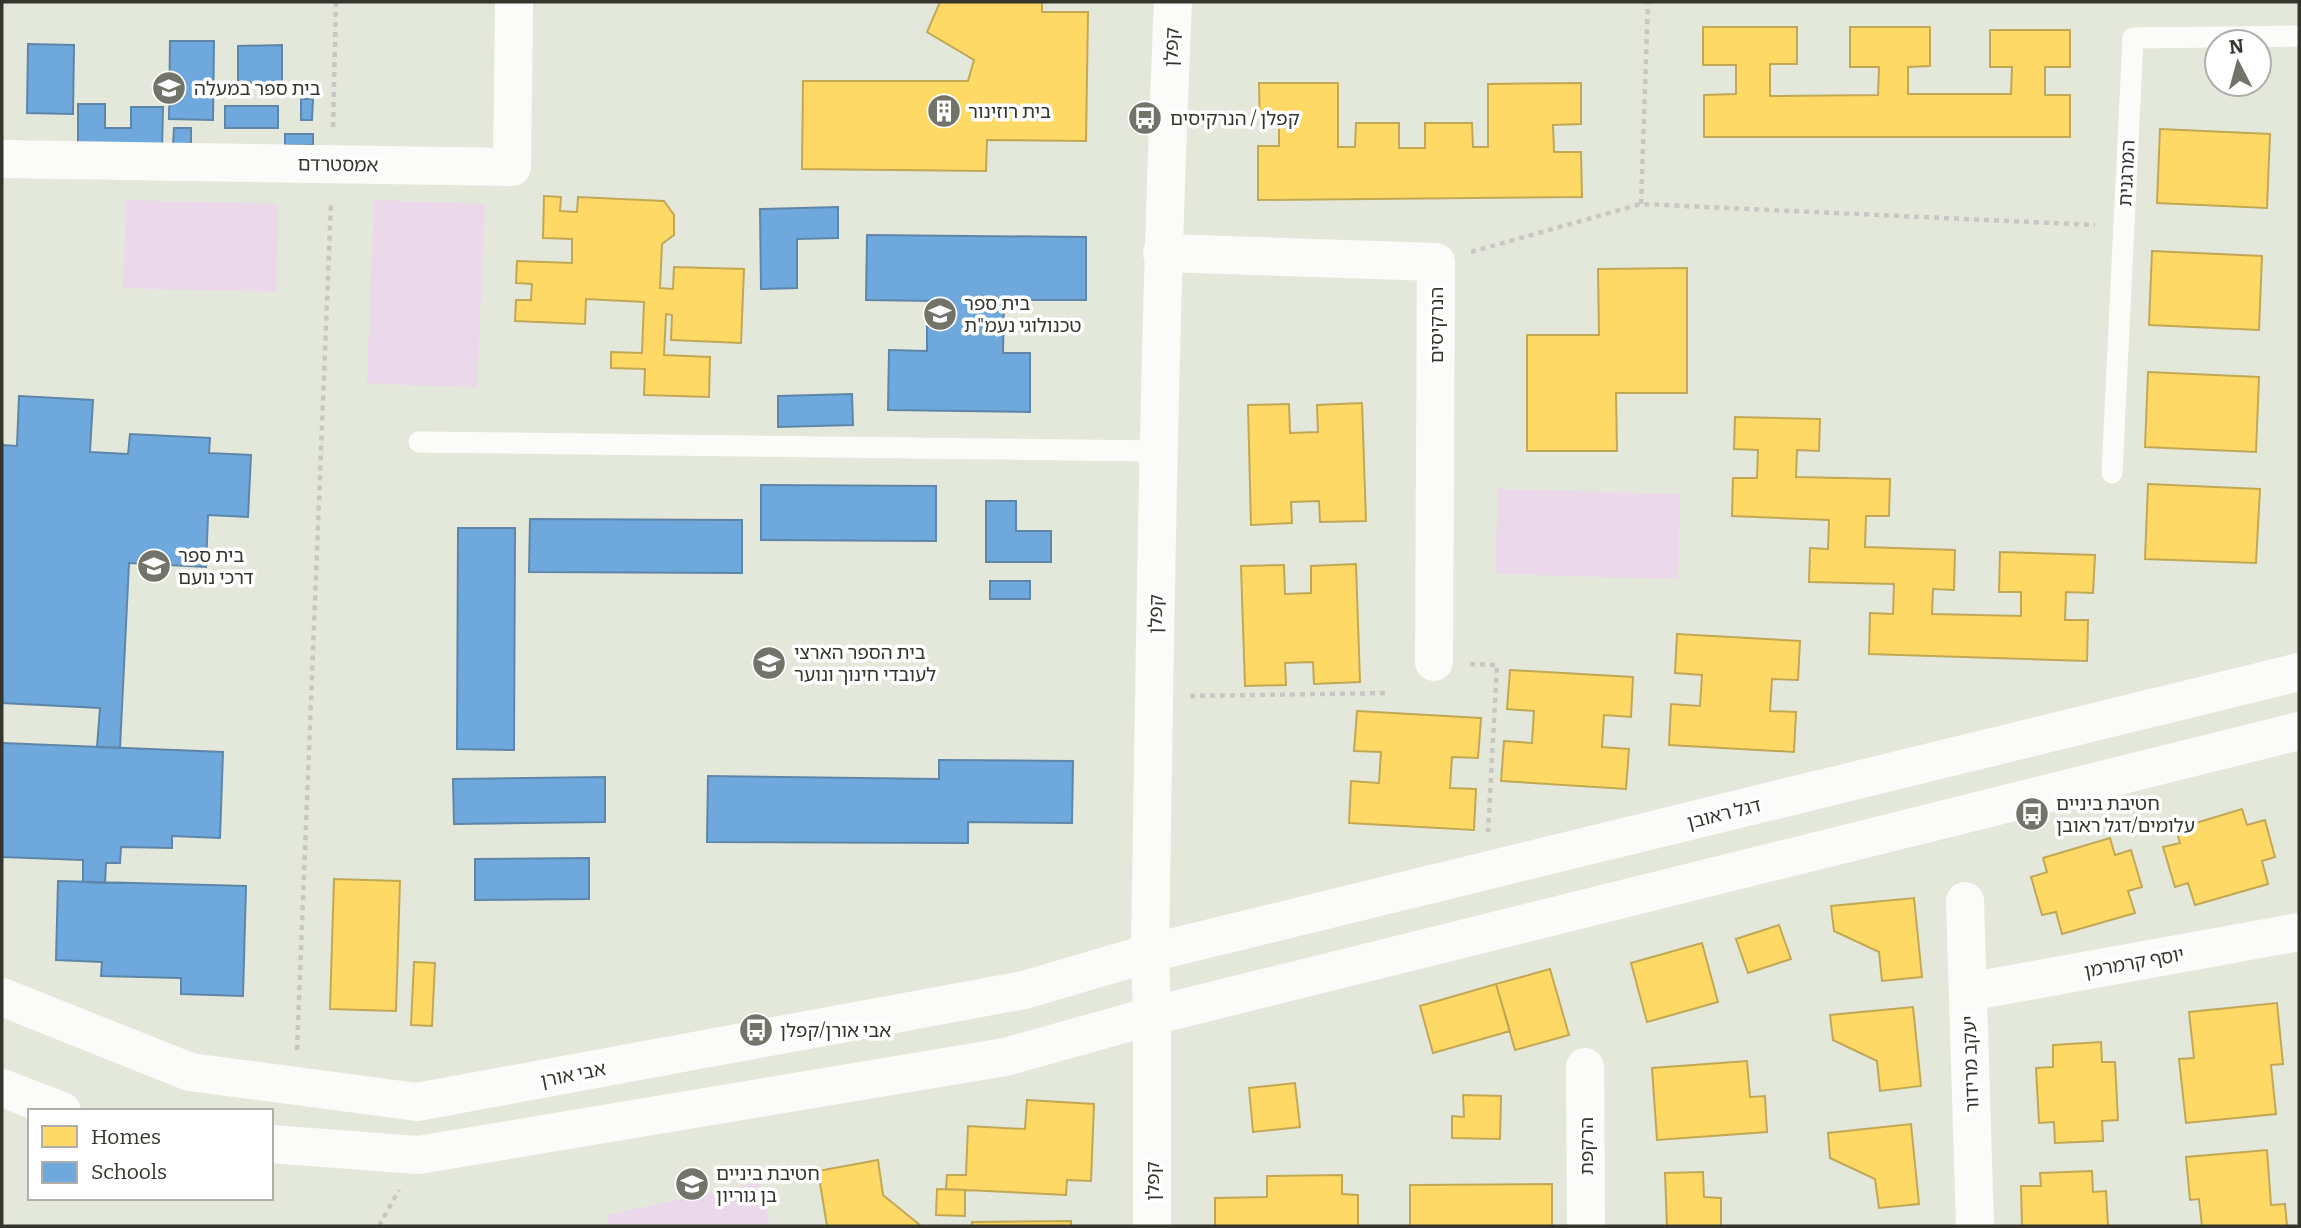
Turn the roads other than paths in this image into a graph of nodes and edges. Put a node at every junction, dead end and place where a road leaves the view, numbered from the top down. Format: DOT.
graph roads {
  1 [pos="1172,2"];
  2 [pos="514,6"];
  3 [pos="2299,36"];
  4 [pos="2,159"];
  5 [pos="1162,253"];
  6 [pos="419,442"];
  7 [pos="1157,451"];
  8 [pos="2112,473"];
  9 [pos="1434,662"];
  10 [pos="2299,672"];
  11 [pos="2299,731"];
  12 [pos="1965,901"];
  13 [pos="2299,932"];
  14 [pos="1150,953"];
  15 [pos="1968,992"];
  16 [pos="2,997"];
  17 [pos="1153,1016"];
  18 [pos="1585,1066"];
  19 [pos="2,1088"];
  20 [pos="57,1109"];
  21 [pos="273,1144"];
  22 [pos="1152,1226"];
  23 [pos="1586,1226"];
  24 [pos="1975,1226"];
  1 -- 5 [label="street, קפלן"];
  2 -- 4 [label="street, אמסטרדם"];
  3 -- 8 [label="lane, המרגנית"];
  5 -- 7 [label="street, קפלן"];
  5 -- 9 [label="street, הנרקיסים"];
  6 -- 7 [label="lane"];
  7 -- 14 [label="street, קפלן"];
  10 -- 14 [label="street, דגל ראובן"];
  11 -- 17 [label="street"];
  12 -- 15 [label="street, יעקב מרידור"];
  13 -- 15 [label="street, יוסף קרמרמן"];
  14 -- 16 [label="street, אבי אורן"];
  14 -- 17 [label="street, קפלן"];
  15 -- 24 [label="street, יעקב מרידור"];
  17 -- 21 [label="street"];
  17 -- 22 [label="street, קפלן"];
  18 -- 23 [label="street, הרקפת"];
  19 -- 20 [label="street"];
}
